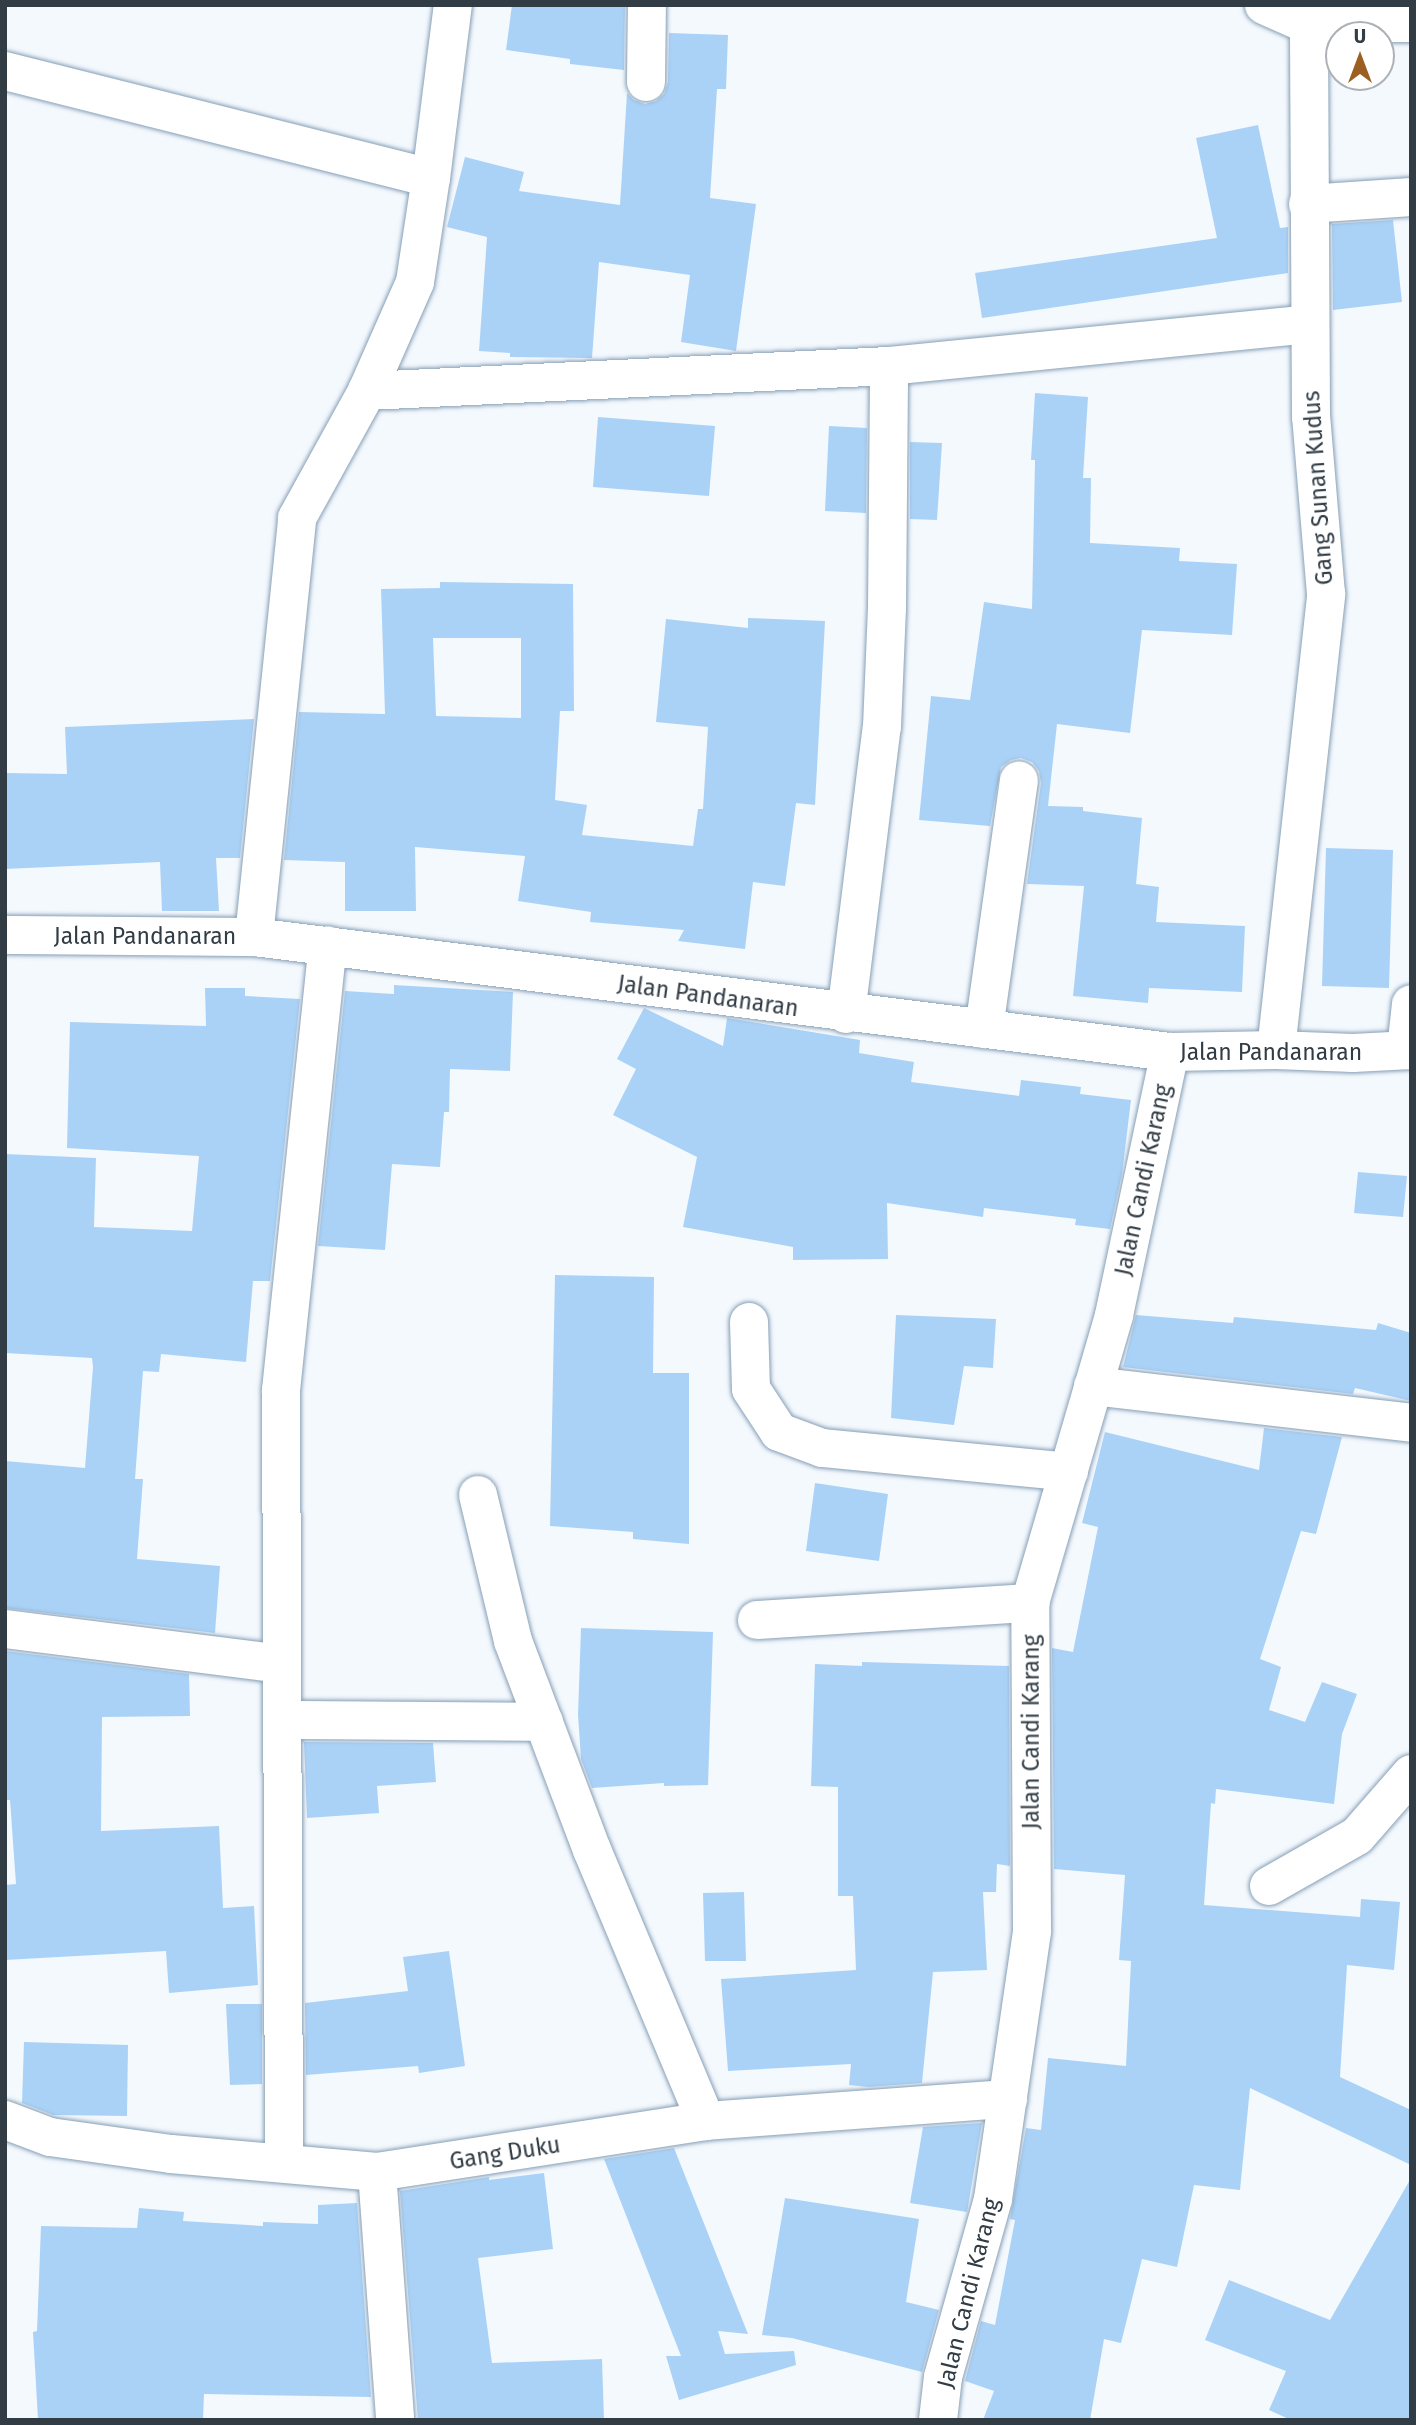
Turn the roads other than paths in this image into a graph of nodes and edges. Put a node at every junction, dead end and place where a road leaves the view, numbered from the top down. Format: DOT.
graph roads {
  1 [pos="453,5"];
  2 [pos="647,5"];
  3 [pos="1264,5"];
  4 [pos="1411,23"];
  5 [pos="1309,25"];
  6 [pos="5,71"];
  7 [pos="646,82"];
  8 [pos="431,178"];
  9 [pos="1411,197"];
  10 [pos="1308,204"];
  11 [pos="1308,324"];
  12 [pos="889,366"];
  13 [pos="368,391"];
  14 [pos="1018,780"];
  15 [pos="5,936"];
  16 [pos="254,937"];
  17 [pos="328,945"];
  18 [pos="1411,1004"];
  19 [pos="846,1014"];
  20 [pos="984,1030"];
  21 [pos="1276,1050"];
  22 [pos="1408,1050"];
  23 [pos="1170,1052"];
  24 [pos="749,1322"];
  25 [pos="1093,1386"];
  26 [pos="1411,1423"];
  27 [pos="1069,1472"];
  28 [pos="478,1495"];
  29 [pos="1030,1602"];
  30 [pos="757,1620"];
  31 [pos="5,1629"];
  32 [pos="282,1664"];
  33 [pos="284,1720"];
  34 [pos="544,1722"];
  35 [pos="1411,1774"];
  36 [pos="1269,1886"];
  37 [pos="1008,2099"];
  38 [pos="5,2120"];
  39 [pos="706,2121"];
  40 [pos="284,2162"];
  41 [pos="377,2172"];
  42 [pos="395,2420"];
  43 [pos="938,2420"];
  1 -- 8 [label="street"];
  2 -- 7 [label="street"];
  3 -- 5 [label="street"];
  4 -- 5 [label="street"];
  5 -- 10 [label="street, Gang Sunan Kudus"];
  6 -- 8 [label="street"];
  8 -- 13 [label="street"];
  9 -- 10 [label="street"];
  10 -- 11 [label="street, Gang Sunan Kudus"];
  11 -- 12 [label="street"];
  11 -- 21 [label="street, Gang Sunan Kudus"];
  12 -- 13 [label="street"];
  12 -- 19 [label="street"];
  13 -- 16 [label="street"];
  14 -- 20 [label="street"];
  15 -- 16 [label="street, Jalan Pandanaran"];
  16 -- 17 [label="street, Jalan Pandanaran"];
  17 -- 19 [label="street, Jalan Pandanaran"];
  17 -- 32 [label="street"];
  18 -- 22 [label="street"];
  19 -- 20 [label="street, Jalan Pandanaran"];
  20 -- 23 [label="street, Jalan Pandanaran"];
  21 -- 22 [label="street, Jalan Pandanaran"];
  21 -- 23 [label="street, Jalan Pandanaran"];
  23 -- 25 [label="street, Jalan Candi Karang"];
  24 -- 27 [label="street"];
  25 -- 26 [label="street"];
  25 -- 27 [label="street, Jalan Candi Karang"];
  27 -- 29 [label="street, Jalan Candi Karang"];
  28 -- 34 [label="street"];
  29 -- 30 [label="street"];
  29 -- 37 [label="street, Jalan Candi Karang"];
  31 -- 32 [label="street"];
  32 -- 33 [label="street"];
  33 -- 34 [label="street"];
  33 -- 40 [label="street"];
  34 -- 39 [label="street"];
  35 -- 36 [label="street"];
  37 -- 39 [label="street, Gang Duku"];
  37 -- 43 [label="street, Jalan Candi Karang"];
  38 -- 40 [label="street, Gang Duku"];
  39 -- 41 [label="street, Gang Duku"];
  40 -- 41 [label="street, Gang Duku"];
  41 -- 42 [label="street"];
}
